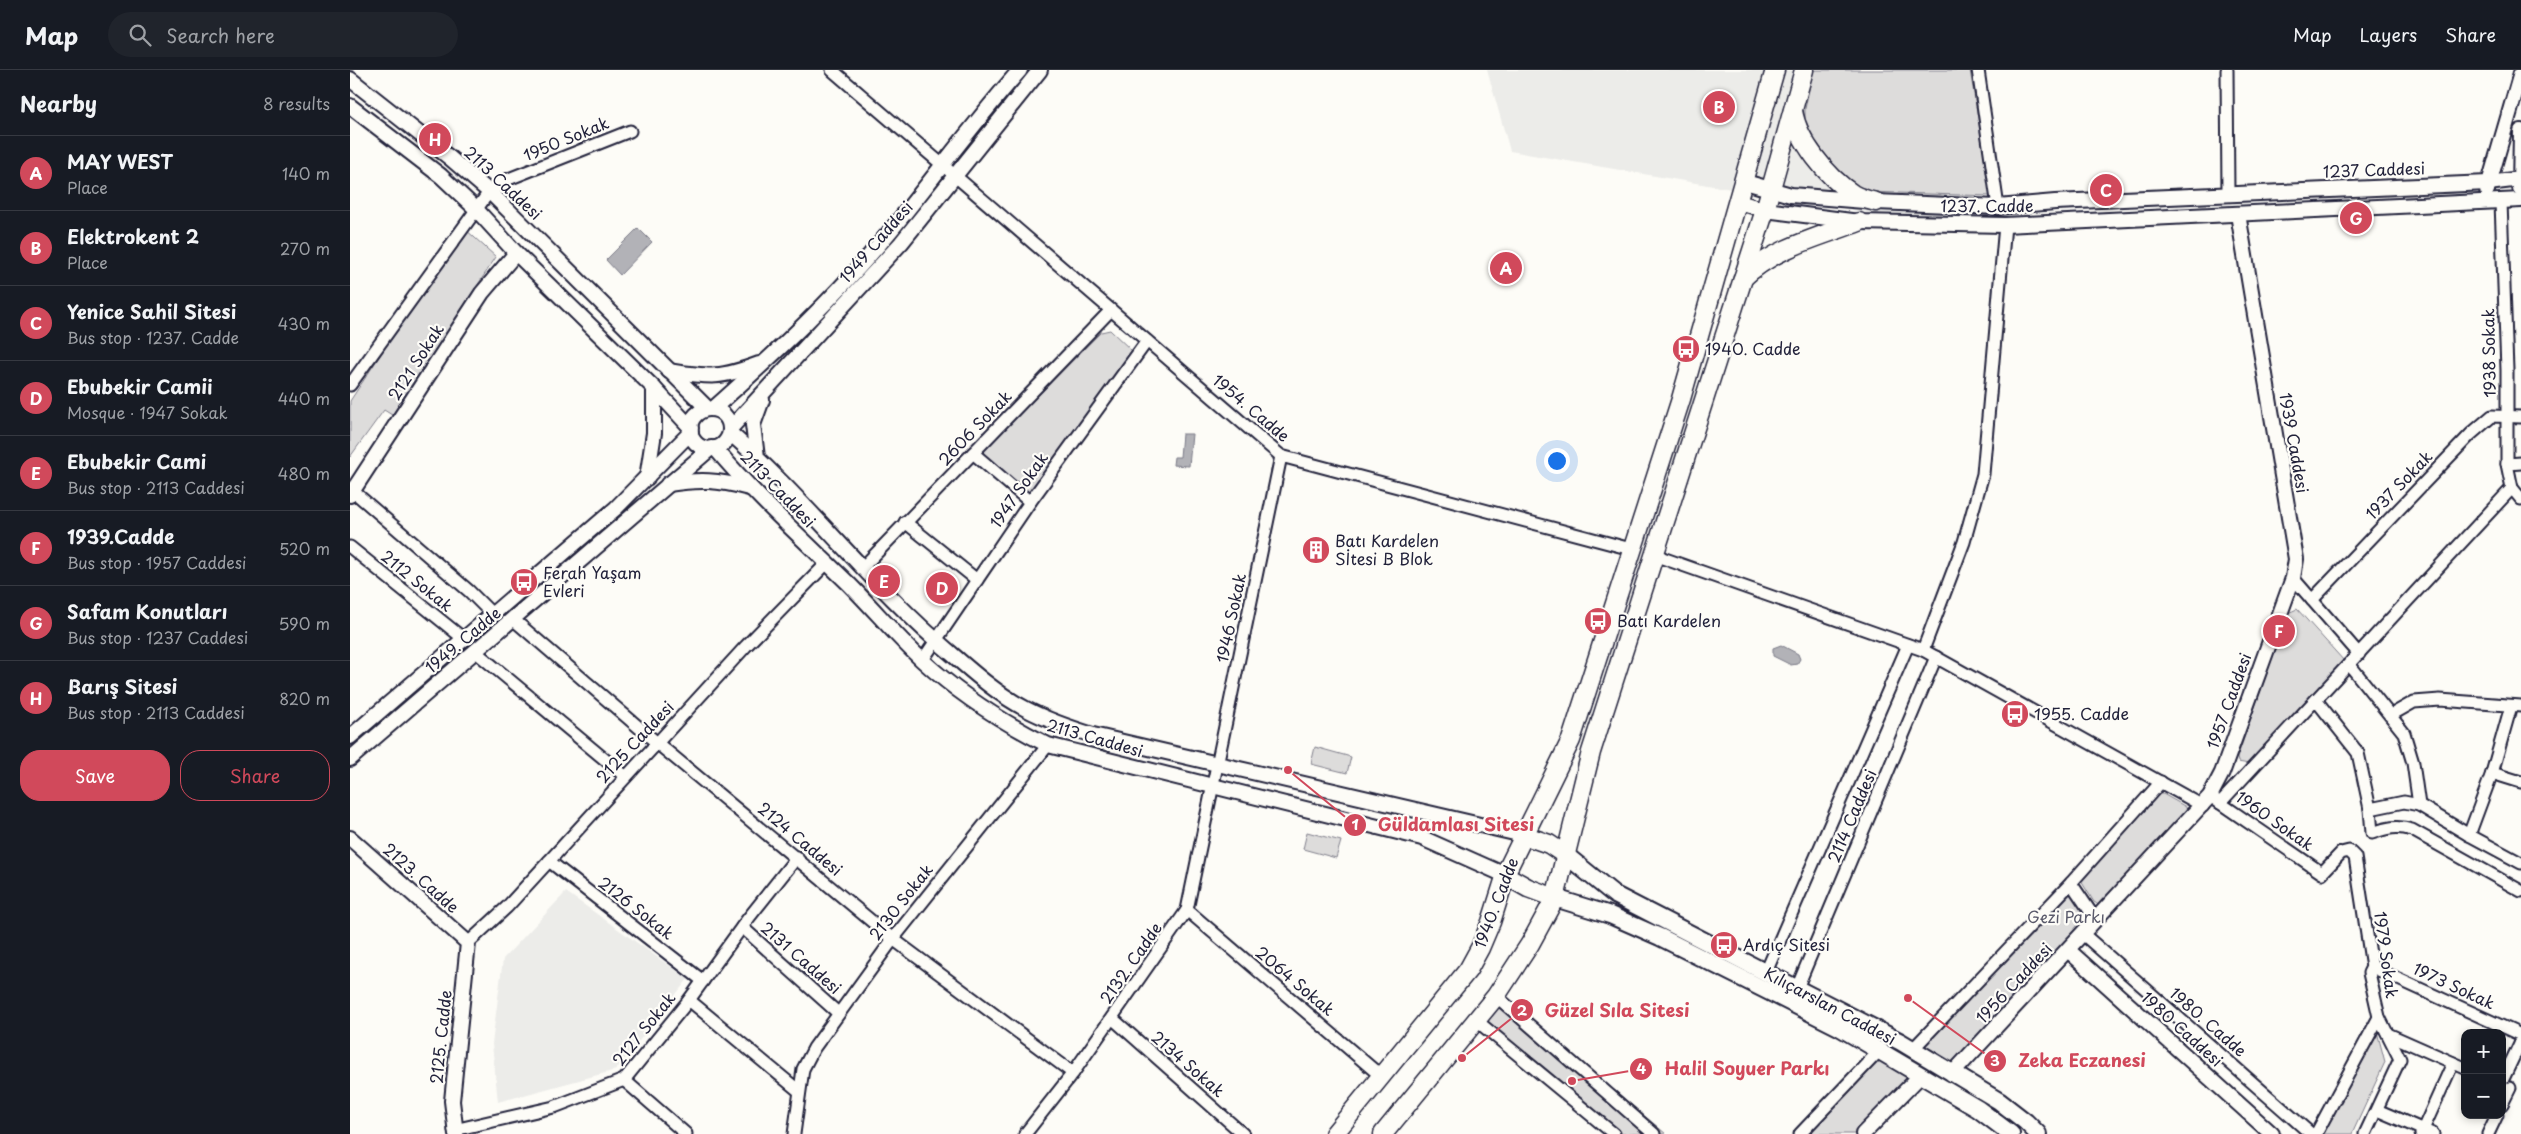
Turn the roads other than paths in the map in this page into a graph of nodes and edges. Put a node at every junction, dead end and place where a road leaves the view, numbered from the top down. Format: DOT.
graph roads {
  1 [pos="832,70"];
  2 [pos="1020,70"];
  3 [pos="1040,70"];
  4 [pos="1775,70"];
  5 [pos="1804,70"];
  6 [pos="1978,70"];
  7 [pos="2227,70"];
  8 [pos="2521,74"];
  9 [pos="350,79"];
  10 [pos="350,106"];
  11 [pos="1793,111"];
  12 [pos="630,130"];
  13 [pos="2521,131"];
  14 [pos="948,171"];
  15 [pos="2520,179"];
  16 [pos="1744,182"];
  17 [pos="2488,183"];
  18 [pos="1770,190"];
  19 [pos="489,192"];
  20 [pos="2228,193"];
  21 [pos="2521,196"];
  22 [pos="2521,200"];
  23 [pos="1739,202"];
  24 [pos="1876,202"];
  25 [pos="2501,202"];
  26 [pos="2486,203"];
  27 [pos="1998,207"];
  28 [pos="475,208"];
  29 [pos="1765,210"];
  30 [pos="2238,214"];
  31 [pos="1859,222"];
  32 [pos="2005,225"];
  33 [pos="516,253"];
  34 [pos="1743,278"];
  35 [pos="1111,310"];
  36 [pos="1147,341"];
  37 [pos="766,361"];
  38 [pos="669,371"];
  39 [pos="350,384"];
  40 [pos="772,384"];
  41 [pos="654,388"];
  42 [pos="710,409"];
  43 [pos="2521,417"];
  44 [pos="2506,418"];
  45 [pos="691,430"];
  46 [pos="730,431"];
  47 [pos="713,448"];
  48 [pos="973,453"];
  49 [pos="1281,456"];
  50 [pos="757,457"];
  51 [pos="2521,463"];
  52 [pos="2507,464"];
  53 [pos="647,478"];
  54 [pos="668,484"];
  55 [pos="749,488"];
  56 [pos="2512,488"];
  57 [pos="351,493"];
  58 [pos="2521,499"];
  59 [pos="1030,502"];
  60 [pos="905,522"];
  61 [pos="350,547"];
  62 [pos="1631,549"];
  63 [pos="1654,555"];
  64 [pos="826,564"];
  65 [pos="862,568"];
  66 [pos="2293,578"];
  67 [pos="977,580"];
  68 [pos="2312,600"];
  69 [pos="492,615"];
  70 [pos="514,620"];
  71 [pos="464,640"];
  72 [pos="936,641"];
  73 [pos="1908,645"];
  74 [pos="1923,650"];
  75 [pos="476,652"];
  76 [pos="2359,654"];
  77 [pos="1936,657"];
  78 [pos="922,661"];
  79 [pos="2349,664"];
  80 [pos="2316,700"];
  81 [pos="2516,706"];
  82 [pos="2391,715"];
  83 [pos="350,737"];
  84 [pos="657,742"];
  85 [pos="1048,745"];
  86 [pos="350,759"];
  87 [pos="1216,764"];
  88 [pos="2492,773"];
  89 [pos="626,777"];
  90 [pos="2162,782"];
  91 [pos="2521,782"];
  92 [pos="1212,786"];
  93 [pos="2211,801"];
  94 [pos="2419,804"];
  95 [pos="2370,809"];
  96 [pos="1524,835"];
  97 [pos="2469,835"];
  98 [pos="350,838"];
  99 [pos="1567,856"];
  100 [pos="2355,857"];
  101 [pos="797,858"];
  102 [pos="549,861"];
  103 [pos="2521,862"];
  104 [pos="1505,875"];
  105 [pos="2071,883"];
  106 [pos="2521,891"];
  107 [pos="1555,898"];
  108 [pos="1187,910"];
  109 [pos="2096,920"];
  110 [pos="742,928"];
  111 [pos="2083,934"];
  112 [pos="893,939"];
  113 [pos="468,943"];
  114 [pos="2068,950"];
  115 [pos="2372,967"];
  116 [pos="1766,972"];
  117 [pos="703,981"];
  118 [pos="1797,988"];
  119 [pos="1496,996"];
  120 [pos="689,1000"];
  121 [pos="838,1013"];
  122 [pos="2379,1017"];
  123 [pos="1112,1018"];
  124 [pos="1477,1021"];
  125 [pos="2388,1034"];
  126 [pos="2521,1035"];
  127 [pos="2521,1041"];
  128 [pos="1912,1050"];
  129 [pos="1879,1051"];
  130 [pos="2453,1063"];
  131 [pos="2461,1066"];
  132 [pos="1073,1074"];
  133 [pos="1952,1074"];
  134 [pos="1921,1075"];
  135 [pos="1382,1077"];
  136 [pos="624,1080"];
  137 [pos="2509,1084"];
  138 [pos="799,1091"];
  139 [pos="2377,1110"];
  140 [pos="2495,1119"];
  141 [pos="455,1132"];
  142 [pos="2426,1133"];
  143 [pos="686,1134"];
  144 [pos="794,1134"];
  145 [pos="1025,1134"];
  146 [pos="1243,1134"];
  147 [pos="1334,1134"];
  148 [pos="1382,1134"];
  149 [pos="1614,1134"];
  150 [pos="1654,1134"];
  151 [pos="1800,1134"];
  152 [pos="1863,1134"];
  153 [pos="2011,1134"];
  154 [pos="2038,1134"];
  155 [pos="2272,1134"];
  156 [pos="2311,1134"];
  157 [pos="2316,1134"];
  158 [pos="2365,1134"];
  159 [pos="2488,1134"];
  1 -- 14 [label="street, 1954. Cadde"];
  2 -- 14 [label="street, 1949 Caddesi"];
  3 -- 14 [label="street, 1949 Caddesi"];
  4 -- 16 [label="main road, 1940. Cadde"];
  5 -- 11 [label="main road"];
  6 -- 27 [label="street"];
  7 -- 20 [label="street"];
  8 -- 17 [label="street"];
  9 -- 19 [label="street, 2113 Caddesi"];
  10 -- 28 [label="street"];
  11 -- 18 [label="main road"];
  11 -- 24 [label="main road"];
  12 -- 19 [label="street, 1950 Sokak"];
  13 -- 15 [label="street"];
  14 -- 35 [label="street, 1954. Cadde"];
  14 -- 37 [label="street, 1949 Caddesi"];
  14 -- 40 [label="street, 1949 Caddesi"];
  15 -- 17 [label="street, 1237 Caddesi"];
  15 -- 21 [label="street"];
  16 -- 18 [label="street, 1237. Cadde"];
  16 -- 23 [label="main road, 1940. Cadde"];
  17 -- 20 [label="street, 1237 Caddesi"];
  17 -- 26 [label="street"];
  18 -- 24 [label="street, 1237. Cadde"];
  18 -- 29 [label="main road"];
  19 -- 28 [label="street"];
  19 -- 38 [label="street, 2113 Caddesi"];
  20 -- 27 [label="street, 1237. Cadde"];
  22 -- 25 [label="street"];
  23 -- 29 [label="street, 1237. Cadde"];
  23 -- 62 [label="main road, 1940. Cadde"];
  24 -- 27 [label="street, 1237. Cadde"];
  25 -- 26 [label="street"];
  25 -- 44 [label="street, 1938 Sokak"];
  26 -- 30 [label="street"];
  28 -- 33 [label="street"];
  28 -- 39 [label="street"];
  29 -- 31 [label="street, 1237. Cadde"];
  29 -- 34 [label="main road"];
  30 -- 32 [label="street, 1237. Cadde"];
  30 -- 66 [label="street, 1939 Caddesi"];
  31 -- 32 [label="street, 1237. Cadde"];
  31 -- 34 [label="main road"];
  32 -- 74 [label="street"];
  33 -- 41 [label="street"];
  33 -- 57 [label="street, 2121 Sokak"];
  34 -- 63 [label="main road"];
  35 -- 36 [label="street, 1954. Cadde"];
  35 -- 48 [label="street, 2606 Sokak"];
  36 -- 49 [label="street, 1954. Cadde"];
  36 -- 59 [label="street, 1947 Sokak"];
  37 -- 38 [label="street"];
  37 -- 42 [label="street, 1949 Caddesi"];
  38 -- 42 [label="street, 2113 Caddesi"];
  40 -- 46 [label="street, 1949 Caddesi"];
  40 -- 50 [label="street"];
  41 -- 45 [label="street"];
  41 -- 53 [label="street"];
  42 -- 45 [label="street"];
  42 -- 46 [label="street"];
  43 -- 44 [label="street, 1937 Sokak"];
  44 -- 52 [label="street, 1938 Sokak"];
  44 -- 68 [label="street, 1937 Sokak"];
  45 -- 47 [label="street"];
  45 -- 53 [label="street"];
  46 -- 47 [label="street"];
  46 -- 50 [label="street, 2113 Caddesi"];
  47 -- 54 [label="street, 1949. Cadde"];
  47 -- 55 [label="street, 2113 Caddesi"];
  48 -- 59 [label="street"];
  48 -- 60 [label="street, 2606 Sokak"];
  49 -- 62 [label="street, 1954. Cadde"];
  49 -- 87 [label="street, 1946 Sokak"];
  50 -- 65 [label="street, 2113 Caddesi"];
  51 -- 52 [label="street"];
  52 -- 56 [label="street, 1938 Sokak"];
  53 -- 69 [label="street, 1949. Cadde"];
  54 -- 55 [label="street"];
  54 -- 70 [label="street, 1949. Cadde"];
  55 -- 64 [label="street, 2113 Caddesi"];
  56 -- 58 [label="street, 1938 Sokak"];
  56 -- 76 [label="street"];
  57 -- 69 [label="street"];
  59 -- 67 [label="street, 1947 Sokak"];
  60 -- 65 [label="street, 2606 Sokak"];
  60 -- 67 [label="street"];
  61 -- 71 [label="street, 2112 Sokak"];
  62 -- 96 [label="main road, 1940. Cadde"];
  63 -- 73 [label="street"];
  63 -- 99 [label="main road"];
  64 -- 78 [label="street, 2113 Caddesi"];
  64 -- 84 [label="street, 2125 Caddesi"];
  65 -- 72 [label="street, 2113 Caddesi"];
  66 -- 68 [label="street"];
  66 -- 93 [label="street, 1957 Caddesi"];
  67 -- 72 [label="street, 1947 Sokak"];
  68 -- 76 [label="street"];
  69 -- 71 [label="street, 1949. Cadde"];
  70 -- 75 [label="street, 1949. Cadde"];
  70 -- 84 [label="street, 2124 Caddesi"];
  71 -- 83 [label="street, 1949. Cadde"];
  72 -- 78 [label="street, 1947 Sokak"];
  72 -- 87 [label="street, 2113 Caddesi"];
  73 -- 74 [label="street"];
  73 -- 116 [label="street, 2114 Caddesi"];
  74 -- 77 [label="street"];
  75 -- 86 [label="street, 1949. Cadde"];
  75 -- 89 [label="street"];
  76 -- 79 [label="street"];
  77 -- 90 [label="street"];
  77 -- 118 [label="street, 2114 Caddesi"];
  78 -- 85 [label="street, 2113 Caddesi"];
  79 -- 80 [label="street"];
  79 -- 82 [label="street"];
  80 -- 93 [label="street"];
  80 -- 95 [label="street"];
  81 -- 82 [label="street"];
  81 -- 88 [label="street"];
  82 -- 94 [label="street"];
  84 -- 89 [label="street, 2125 Caddesi"];
  84 -- 101 [label="street, 2124 Caddesi"];
  85 -- 92 [label="street, 2113 Caddesi"];
  85 -- 112 [label="street, 2130 Sokak"];
  87 -- 92 [label="street, 1946 Sokak"];
  87 -- 96 [label="street, 2113 Caddesi"];
  88 -- 91 [label="street"];
  88 -- 97 [label="street"];
  89 -- 102 [label="street, 2125 Caddesi"];
  90 -- 93 [label="street"];
  90 -- 105 [label="street"];
  92 -- 104 [label="street, 2113 Caddesi"];
  92 -- 108 [label="street, 2132. Cadde"];
  93 -- 100 [label="street, 1960 Sokak"];
  93 -- 109 [label="street, 1956 Caddesi"];
  94 -- 95 [label="street"];
  94 -- 97 [label="street"];
  95 -- 106 [label="street"];
  96 -- 99 [label="main road"];
  96 -- 104 [label="main road, 1940. Cadde"];
  97 -- 103 [label="street"];
  98 -- 113 [label="street, 2123. Cadde"];
  99 -- 107 [label="main road"];
  99 -- 116 [label="main road, Kılıçarslan Caddesi"];
  100 -- 115 [label="street, 1979 Sokak"];
  101 -- 110 [label="street, 2127 Sokak"];
  101 -- 112 [label="street, 2124 Caddesi"];
  102 -- 113 [label="street, 2125 Caddesi"];
  102 -- 117 [label="street, 2126 Sokak"];
  104 -- 107 [label="main road"];
  104 -- 135 [label="main road, 1940. Cadde"];
  105 -- 109 [label="street"];
  105 -- 128 [label="street"];
  107 -- 119 [label="main road"];
  107 -- 129 [label="main road, Kılıçarslan Caddesi"];
  108 -- 123 [label="street, 2132. Cadde"];
  108 -- 135 [label="street, 2064 Sokak"];
  109 -- 111 [label="street, 1956 Caddesi"];
  110 -- 117 [label="street, 2127 Sokak"];
  110 -- 121 [label="street, 2131 Caddesi"];
  111 -- 114 [label="street, 1956 Caddesi"];
  111 -- 156 [label="street, 1980. Cadde"];
  112 -- 121 [label="street, 2130 Sokak"];
  112 -- 132 [label="street, 2124 Caddesi"];
  113 -- 141 [label="street, 2125. Cadde"];
  114 -- 133 [label="street, 1956 Caddesi"];
  114 -- 155 [label="street, 1980 Caddesi"];
  115 -- 122 [label="street, 1979 Sokak"];
  115 -- 126 [label="street, 1973 Sokak"];
  116 -- 118 [label="main road, Kılıçarslan Caddesi"];
  117 -- 120 [label="street, 2127 Sokak"];
  118 -- 128 [label="main road, Kılıçarslan Caddesi"];
  119 -- 124 [label="main road"];
  119 -- 150 [label="street"];
  120 -- 136 [label="street, 2127 Sokak"];
  120 -- 138 [label="street"];
  121 -- 138 [label="street, 2130 Sokak"];
  122 -- 125 [label="street, 1979 Sokak"];
  122 -- 157 [label="street"];
  123 -- 132 [label="street, 2132. Cadde"];
  123 -- 146 [label="street, 2134 Sokak"];
  124 -- 148 [label="main road"];
  124 -- 149 [label="street"];
  125 -- 130 [label="street"];
  125 -- 139 [label="street, 1979 Sokak"];
  127 -- 137 [label="street"];
  128 -- 133 [label="main road, Kılıçarslan Caddesi"];
  129 -- 134 [label="main road, Kılıçarslan Caddesi"];
  129 -- 151 [label="street"];
  130 -- 131 [label="street"];
  130 -- 142 [label="street"];
  132 -- 145 [label="street, 2132. Cadde"];
  133 -- 154 [label="main road, Kılıçarslan Caddesi"];
  134 -- 152 [label="street"];
  134 -- 153 [label="main road, Kılıçarslan Caddesi"];
  135 -- 147 [label="main road, 1940. Cadde"];
  136 -- 141 [label="street, 2127 Sokak"];
  136 -- 143 [label="street"];
  138 -- 144 [label="street, 2130 Sokak"];
  139 -- 142 [label="street"];
  139 -- 158 [label="street, 1979 Sokak"];
  140 -- 159 [label="street"];
}
